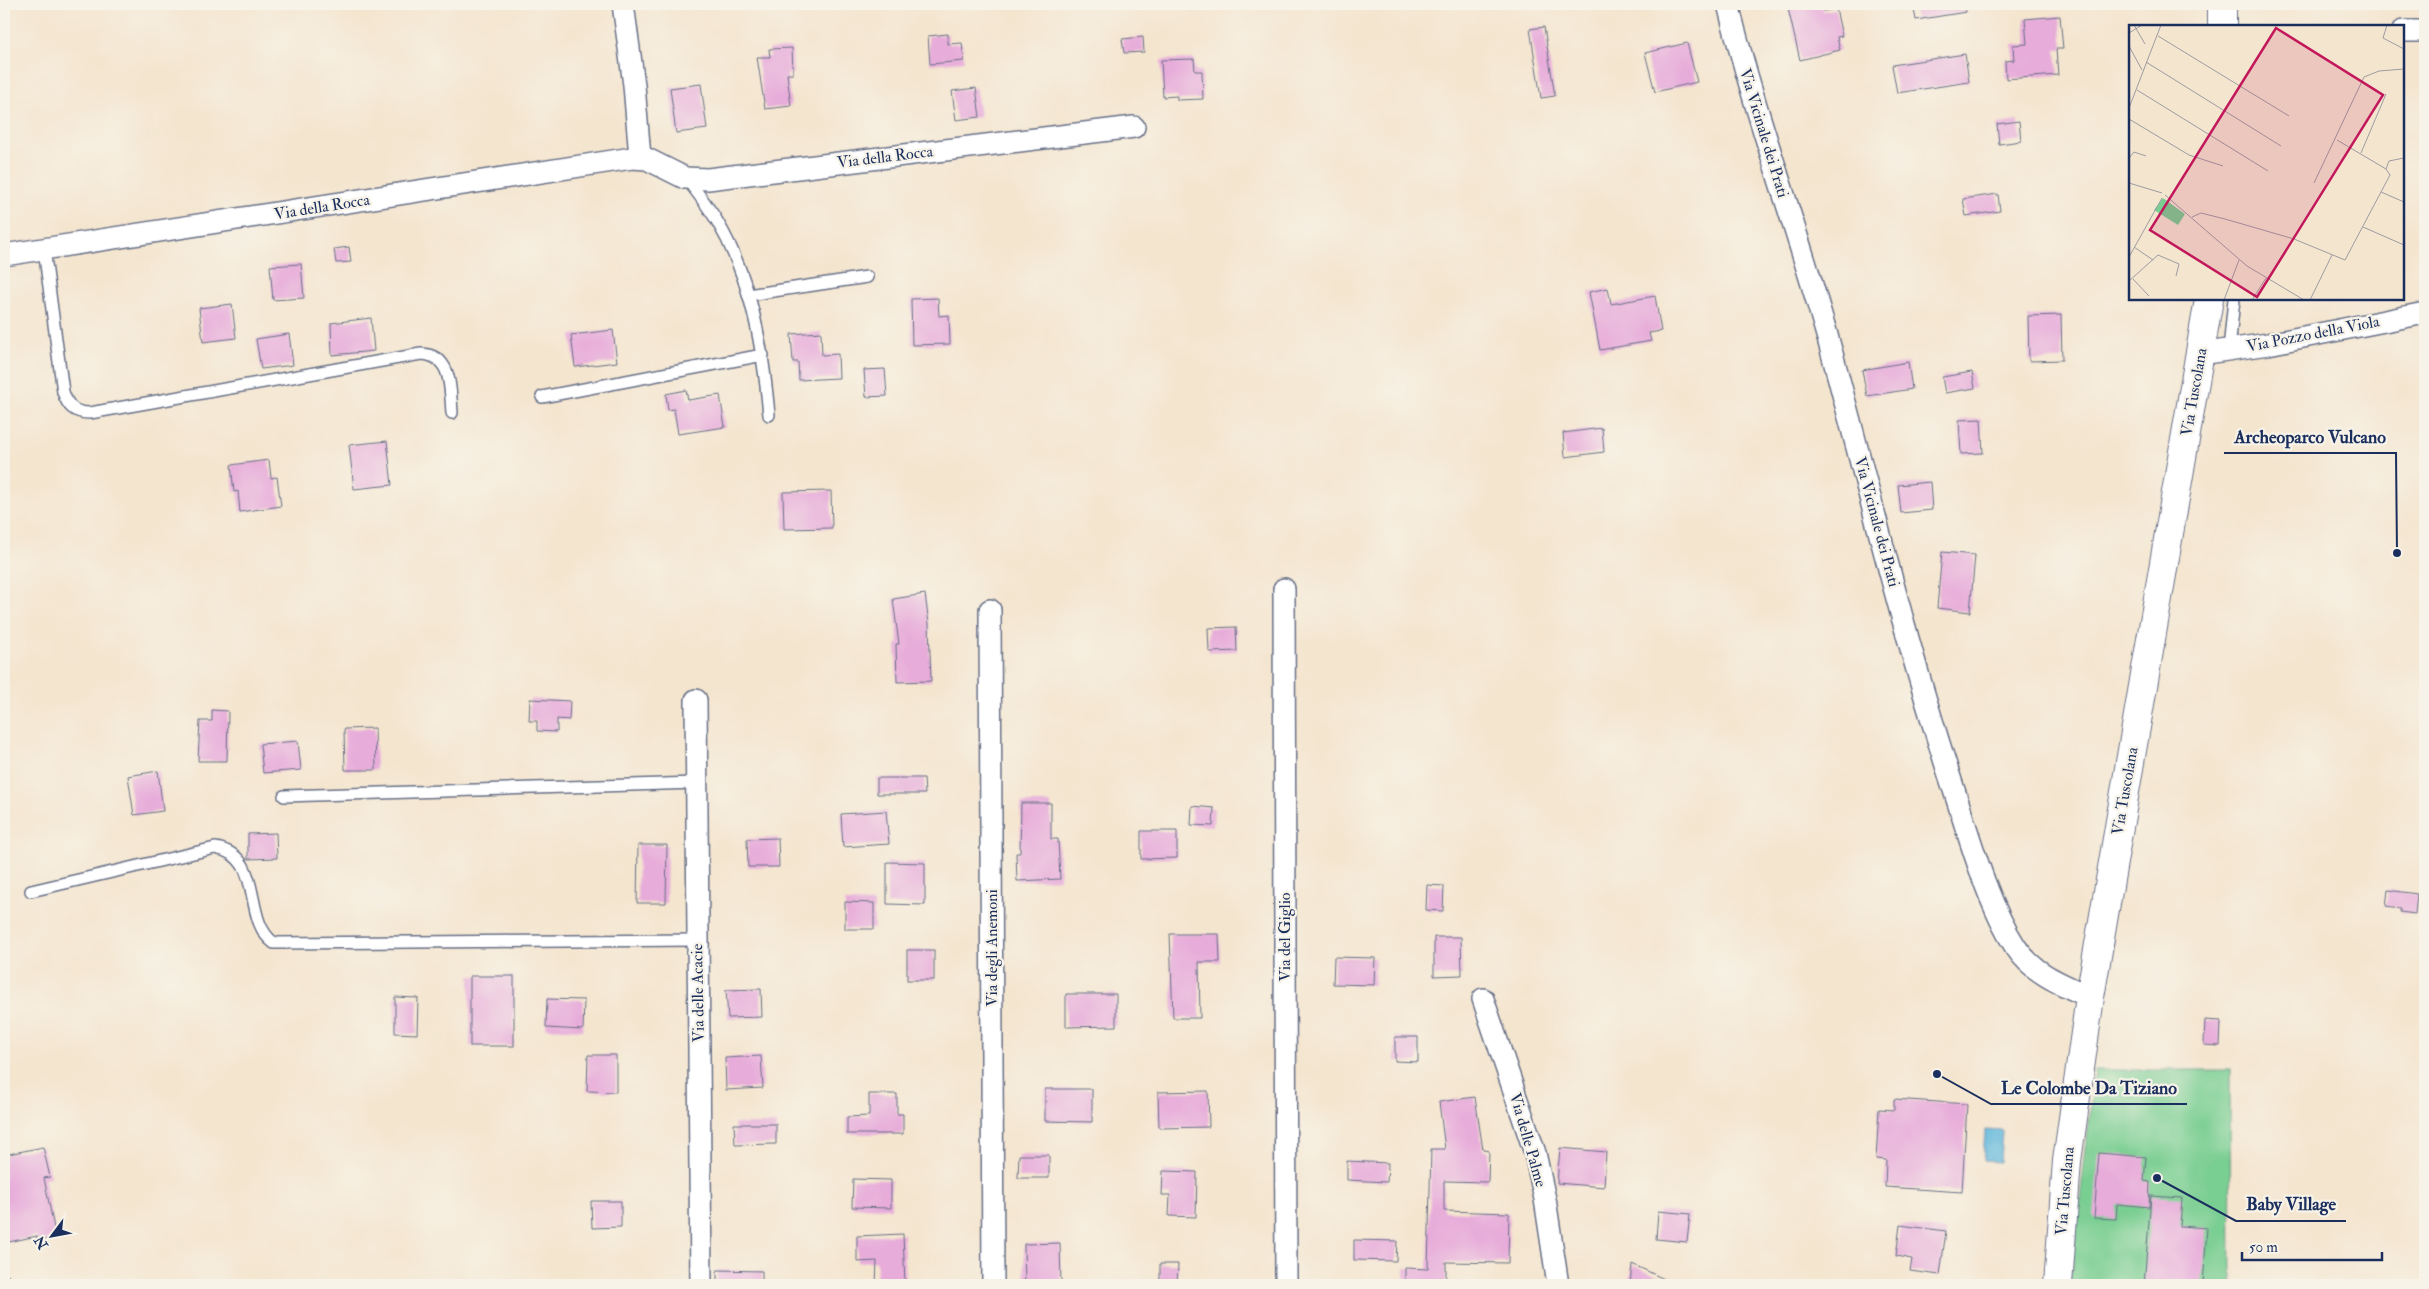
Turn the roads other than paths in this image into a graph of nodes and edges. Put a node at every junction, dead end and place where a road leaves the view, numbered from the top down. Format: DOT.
graph roads {
  1 [pos="623,4"];
  2 [pos="1728,4"];
  3 [pos="2222,4"];
  4 [pos="2222,25"];
  5 [pos="2404,31"];
  6 [pos="2425,31"];
  7 [pos="1134,127"];
  8 [pos="640,158"];
  9 [pos="685,178"];
  10 [pos="44,249"];
  11 [pos="4,256"];
  12 [pos="866,277"];
  13 [pos="748,295"];
  14 [pos="2208,300"];
  15 [pos="2234,300"];
  16 [pos="2425,313"];
  17 [pos="2230,350"];
  18 [pos="2200,354"];
  19 [pos="763,355"];
  20 [pos="542,397"];
  21 [pos="452,413"];
  22 [pos="770,415"];
  23 [pos="1284,589"];
  24 [pos="990,610"];
  25 [pos="696,700"];
  26 [pos="696,784"];
  27 [pos="284,796"];
  28 [pos="31,891"];
  29 [pos="698,940"];
  30 [pos="2090,997"];
  31 [pos="1483,999"];
  32 [pos="4,1281"];
  33 [pos="6,1285"];
  34 [pos="701,1285"];
  35 [pos="993,1285"];
  36 [pos="1286,1285"];
  37 [pos="1558,1285"];
  38 [pos="2058,1285"];
  1 -- 8 [label="street"];
  2 -- 30 [label="street, Via Vicinale dei Prati"];
  3 -- 4 [label="main road"];
  5 -- 6 [label="street"];
  7 -- 9 [label="street, Via della Rocca"];
  8 -- 9 [label="street, Via della Rocca"];
  8 -- 10 [label="street, Via della Rocca"];
  9 -- 13 [label="lane"];
  10 -- 11 [label="street, Via della Rocca"];
  10 -- 21 [label="lane"];
  12 -- 13 [label="lane"];
  13 -- 19 [label="lane"];
  14 -- 18 [label="main road, Via Tuscolana"];
  15 -- 17 [label="lane"];
  16 -- 17 [label="street, Via Pozzo della Viola"];
  17 -- 18 [label="street, Via Pozzo della Viola"];
  18 -- 30 [label="main road, Via Tuscolana"];
  19 -- 20 [label="lane"];
  19 -- 22 [label="lane"];
  23 -- 36 [label="street, Via del Giglio"];
  24 -- 35 [label="street, Via degli Anemoni"];
  25 -- 26 [label="street, Via delle Acacie"];
  26 -- 27 [label="lane"];
  26 -- 29 [label="street, Via delle Acacie"];
  28 -- 29 [label="lane"];
  29 -- 34 [label="street, Via delle Acacie"];
  30 -- 38 [label="main road, Via Tuscolana"];
  31 -- 37 [label="street, Via delle Palme"];
  32 -- 33 [label="lane"];
}
